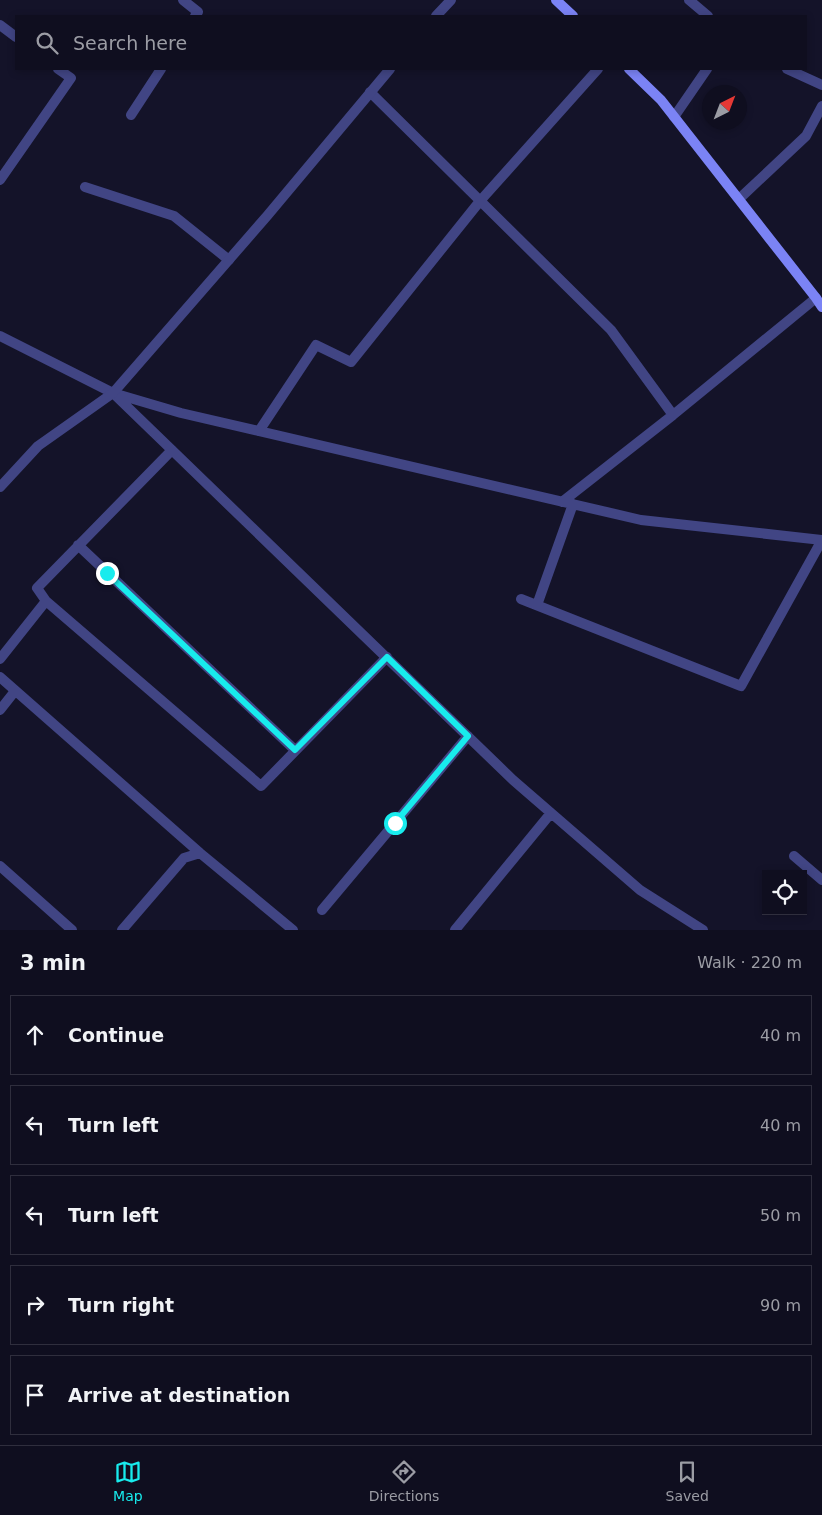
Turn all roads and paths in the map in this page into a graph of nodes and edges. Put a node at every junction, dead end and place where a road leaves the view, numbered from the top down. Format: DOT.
graph roads {
  1 [pos="184,0"];
  2 [pos="450,0"];
  3 [pos="556,0"];
  4 [pos="688,0"];
  5 [pos="196,15"];
  6 [pos="437,15"];
  7 [pos="572,15"];
  8 [pos="707,15"];
  9 [pos="0,25"];
  10 [pos="15,36"];
  11 [pos="59,70"];
  12 [pos="160,70"];
  13 [pos="389,70"];
  14 [pos="597,70"];
  15 [pos="630,70"];
  16 [pos="706,70"];
  17 [pos="789,70"];
  18 [pos="822,85"];
  19 [pos="370,92"];
  20 [pos="822,106"];
  21 [pos="131,116"];
  22 [pos="674,117"];
  23 [pos="0,180"];
  24 [pos="86,187"];
  25 [pos="739,199"];
  26 [pos="480,201"];
  27 [pos="229,260"];
  28 [pos="816,298"];
  29 [pos="822,307"];
  30 [pos="0,336"];
  31 [pos="112,393"];
  32 [pos="673,415"];
  33 [pos="259,431"];
  34 [pos="172,450"];
  35 [pos="0,487"];
  36 [pos="562,502"];
  37 [pos="573,504"];
  38 [pos="822,540"];
  39 [pos="78,546"];
  40 [pos="521,599"];
  41 [pos="46,600"];
  42 [pos="537,606"];
  43 [pos="387,657"];
  44 [pos="0,659"];
  45 [pos="0,677"];
  46 [pos="16,690"];
  47 [pos="0,710"];
  48 [pos="468,736"];
  49 [pos="295,750"];
  50 [pos="551,813"];
  51 [pos="200,853"];
  52 [pos="794,856"];
  53 [pos="0,866"];
  54 [pos="822,880"];
  55 [pos="322,910"];
  56 [pos="72,930"];
  57 [pos="122,930"];
  58 [pos="293,930"];
  59 [pos="455,930"];
  60 [pos="703,930"];
  1 -- 5 [label="street"];
  2 -- 6 [label="street"];
  3 -- 7 [label="main road"];
  4 -- 8 [label="street"];
  9 -- 10 [label="street"];
  11 -- 23 [label="street"];
  12 -- 21 [label="street"];
  13 -- 19 [label="street"];
  14 -- 26 [label="street"];
  15 -- 22 [label="main road"];
  16 -- 22 [label="street"];
  17 -- 18 [label="street"];
  19 -- 26 [label="street"];
  19 -- 27 [label="street"];
  20 -- 25 [label="street"];
  22 -- 25 [label="main road"];
  24 -- 27 [label="street"];
  25 -- 28 [label="main road"];
  26 -- 32 [label="street"];
  26 -- 33 [label="street"];
  27 -- 31 [label="street"];
  28 -- 29 [label="main road"];
  28 -- 32 [label="street"];
  30 -- 31 [label="street"];
  31 -- 33 [label="street"];
  31 -- 34 [label="street"];
  31 -- 35 [label="street"];
  32 -- 36 [label="street"];
  33 -- 36 [label="street"];
  34 -- 39 [label="street"];
  34 -- 43 [label="street"];
  36 -- 37 [label="street"];
  37 -- 38 [label="street"];
  37 -- 42 [label="street"];
  38 -- 42 [label="street"];
  39 -- 41 [label="street"];
  39 -- 49 [label="street"];
  40 -- 42 [label="street"];
  41 -- 44 [label="street"];
  41 -- 49 [label="street"];
  43 -- 48 [label="street"];
  43 -- 49 [label="street"];
  45 -- 46 [label="street"];
  46 -- 47 [label="street"];
  46 -- 51 [label="street"];
  48 -- 50 [label="street"];
  48 -- 55 [label="street"];
  50 -- 59 [label="street"];
  50 -- 60 [label="street"];
  51 -- 57 [label="street"];
  51 -- 58 [label="street"];
  52 -- 54 [label="street"];
  53 -- 56 [label="street"];
}
